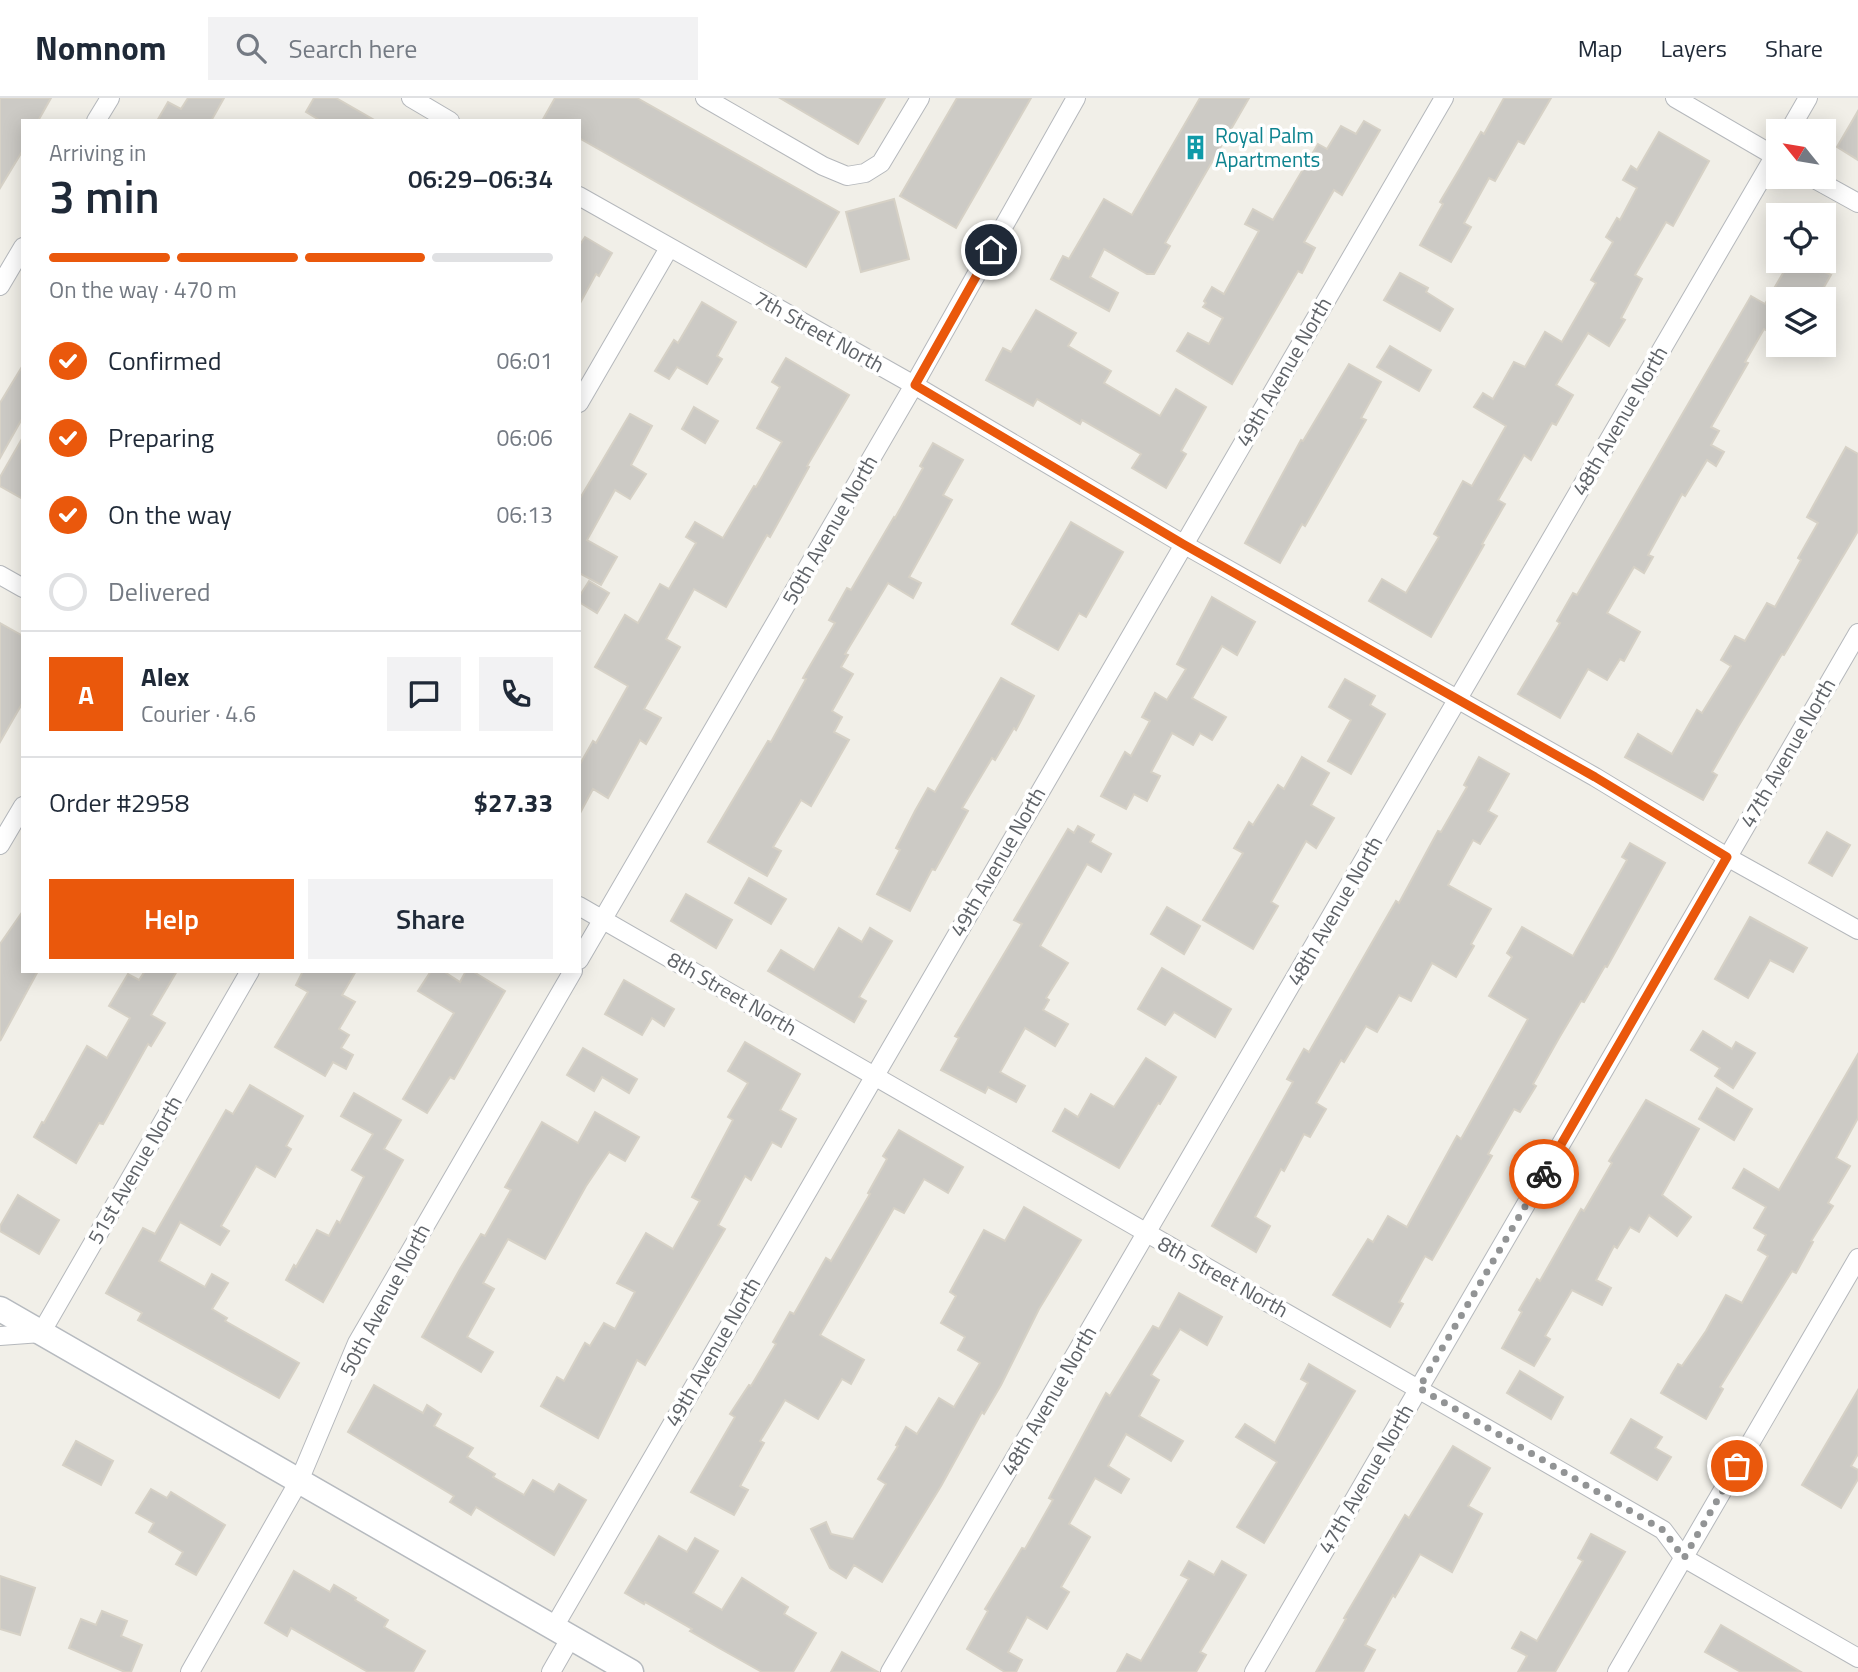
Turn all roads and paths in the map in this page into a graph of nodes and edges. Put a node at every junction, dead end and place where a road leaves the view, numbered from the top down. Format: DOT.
graph roads {
  1 [pos="110,98"];
  2 [pos="411,98"];
  3 [pos="705,98"];
  4 [pos="920,98"];
  5 [pos="1076,98"];
  6 [pos="1444,98"];
  7 [pos="1675,98"];
  8 [pos="1808,98"];
  9 [pos="425,114"];
  10 [pos="97,119"];
  11 [pos="443,119"];
  12 [pos="1796,119"];
  13 [pos="1766,149"];
  14 [pos="1766,174"];
  15 [pos="1832,189"];
  16 [pos="581,197"];
  17 [pos="1858,204"];
  18 [pos="669,248"];
  19 [pos="21,250"];
  20 [pos="0,286"];
  21 [pos="915,385"];
  22 [pos="581,400"];
  23 [pos="1183,544"];
  24 [pos="0,575"];
  25 [pos="21,587"];
  26 [pos="1858,633"];
  27 [pos="1457,699"];
  28 [pos="21,809"];
  29 [pos="0,845"];
  30 [pos="1727,857"];
  31 [pos="581,907"];
  32 [pos="603,920"];
  33 [pos="1858,930"];
  34 [pos="581,957"];
  35 [pos="249,973"];
  36 [pos="572,973"];
  37 [pos="873,1076"];
  38 [pos="1147,1235"];
  39 [pos="1858,1258"];
  40 [pos="0,1309"];
  41 [pos="41,1332"];
  42 [pos="0,1336"];
  43 [pos="1419,1388"];
  44 [pos="299,1481"];
  45 [pos="1684,1558"];
  46 [pos="563,1632"];
  47 [pos="1858,1658"];
  48 [pos="190,1672"];
  49 [pos="551,1672"];
  50 [pos="631,1672"];
  51 [pos="890,1672"];
  52 [pos="1254,1672"];
  53 [pos="1617,1672"];
  1 -- 10 [label="street"];
  2 -- 9 [label="street"];
  3 -- 4 [label="street"];
  5 -- 21 [label="street, 50th Avenue North"];
  6 -- 23 [label="street, 49th Avenue North"];
  7 -- 13 [label="street"];
  8 -- 12 [label="street"];
  9 -- 11 [label="street"];
  14 -- 27 [label="street, 48th Avenue North"];
  15 -- 17 [label="street"];
  16 -- 18 [label="street, 7th Street North"];
  18 -- 21 [label="street, 7th Street North"];
  18 -- 22 [label="street"];
  19 -- 20 [label="street"];
  21 -- 23 [label="street, 7th Street North"];
  21 -- 32 [label="street, 50th Avenue North"];
  23 -- 27 [label="street, 7th Street North"];
  23 -- 37 [label="street, 49th Avenue North"];
  24 -- 25 [label="street"];
  26 -- 30 [label="street, 47th Avenue North"];
  27 -- 30 [label="street, 7th Street North"];
  27 -- 38 [label="street, 48th Avenue North"];
  28 -- 29 [label="street"];
  30 -- 33 [label="street, 7th Street North"];
  30 -- 43 [label="street, 47th Avenue North"];
  31 -- 32 [label="street, 8th Street North"];
  32 -- 34 [label="street, 50th Avenue North"];
  32 -- 37 [label="street, 8th Street North"];
  35 -- 41 [label="street, 51st Avenue North"];
  36 -- 44 [label="street, 50th Avenue North"];
  37 -- 38 [label="street, 8th Street North"];
  37 -- 46 [label="street, 49th Avenue North"];
  38 -- 43 [label="street, 8th Street North"];
  38 -- 51 [label="street, 48th Avenue North"];
  39 -- 45 [label="street"];
  40 -- 41 [label="main road"];
  41 -- 42 [label="street"];
  41 -- 44 [label="main road"];
  43 -- 45 [label="street, 8th Street North"];
  43 -- 52 [label="street, 47th Avenue North"];
  44 -- 46 [label="main road"];
  44 -- 48 [label="street, 50th Avenue North"];
  45 -- 47 [label="street, 8th Street North"];
  45 -- 53 [label="street"];
  46 -- 49 [label="street, 49th Avenue North"];
  46 -- 50 [label="main road"];
}
